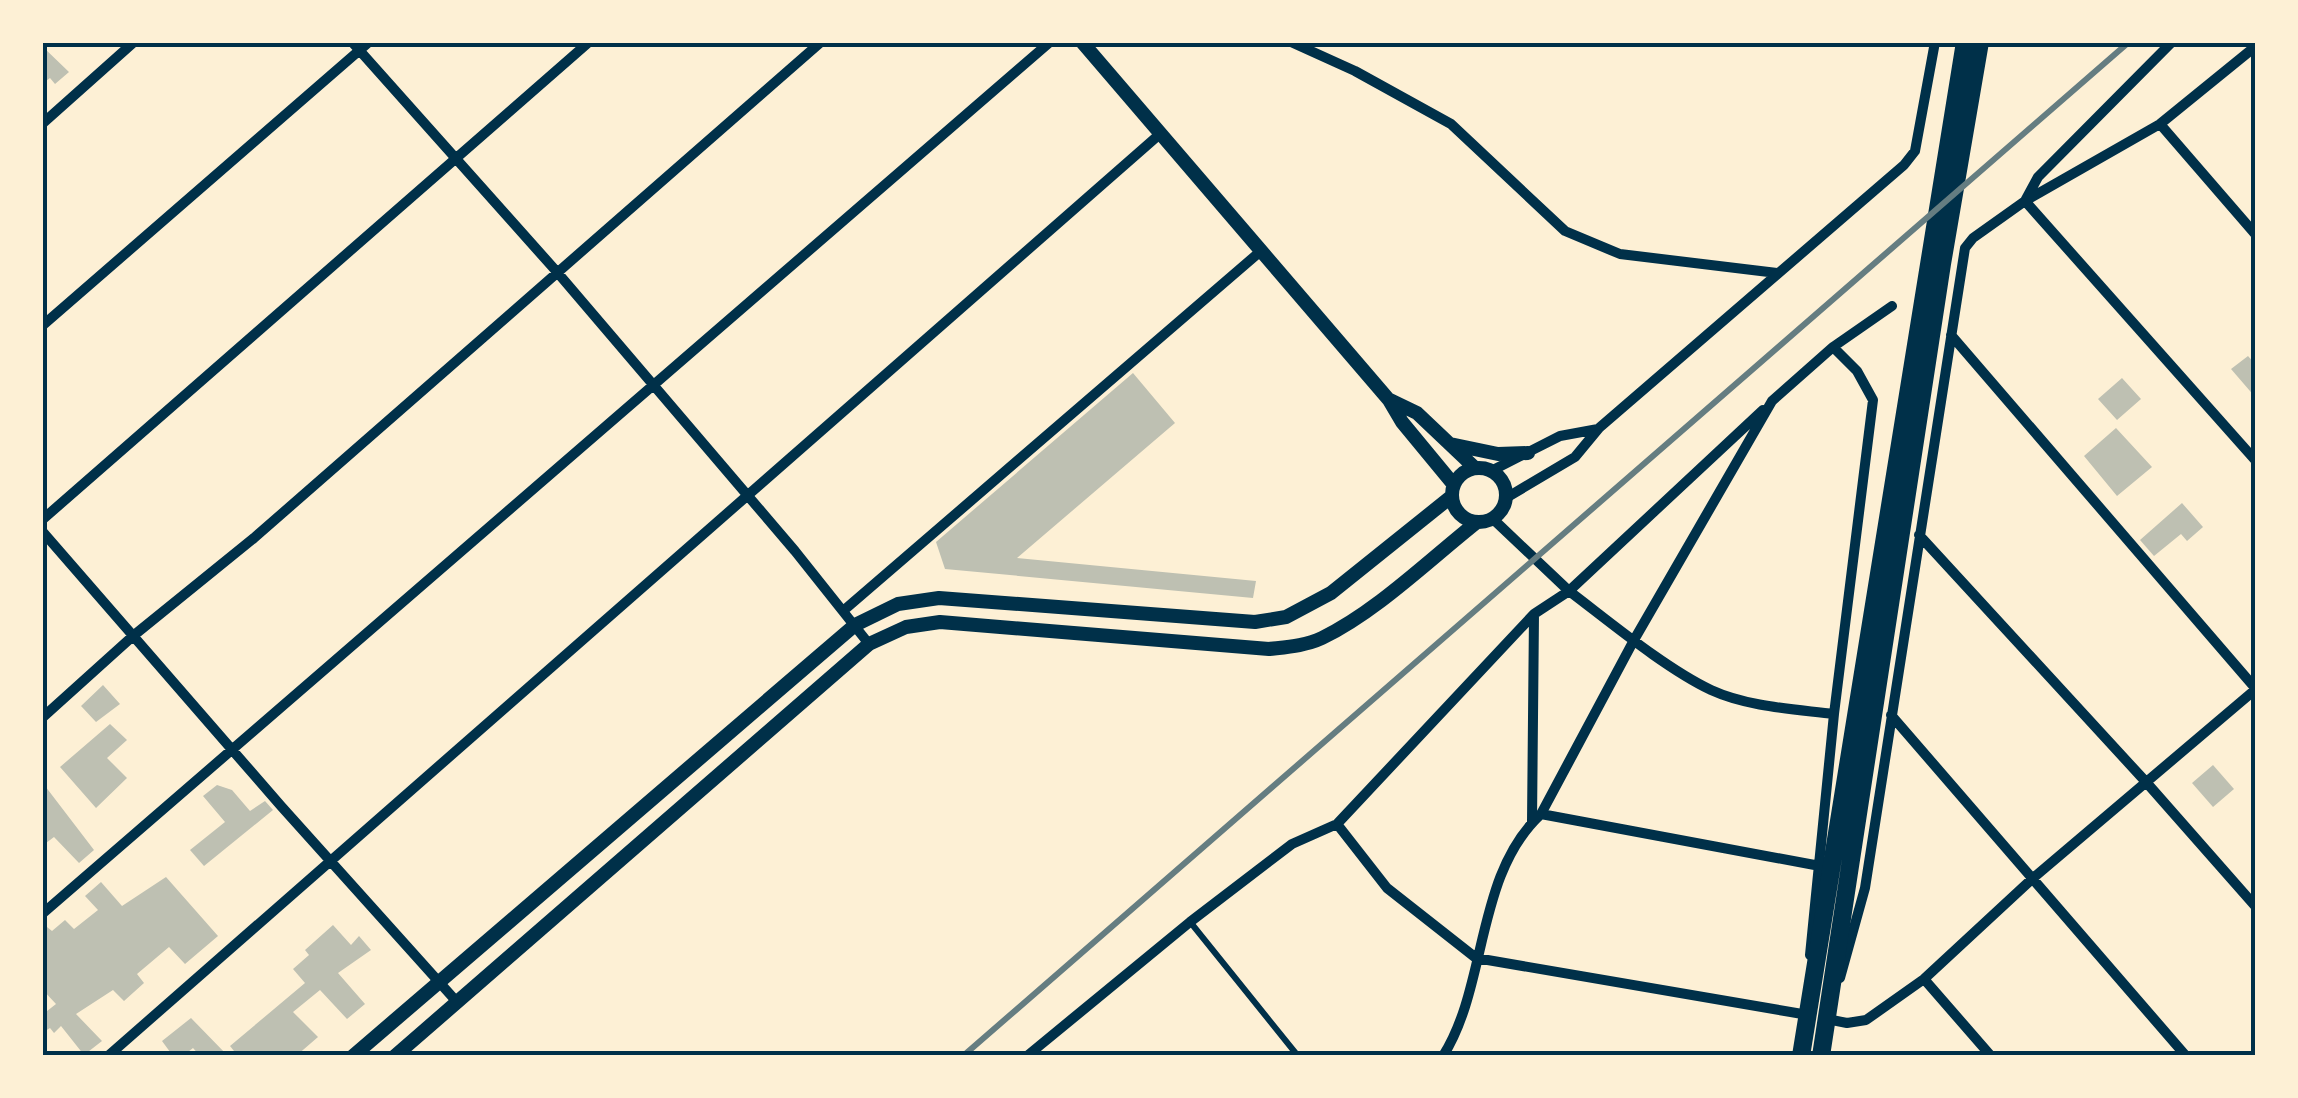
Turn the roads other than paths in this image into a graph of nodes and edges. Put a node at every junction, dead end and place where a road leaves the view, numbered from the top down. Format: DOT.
graph roads {
  1 [pos="134,42"];
  2 [pos="369,42"];
  3 [pos="588,42"];
  4 [pos="821,42"];
  5 [pos="1050,42"];
  6 [pos="1082,42"];
  7 [pos="1291,42"];
  8 [pos="1935,42"];
  9 [pos="1965,42"];
  10 [pos="1980,42"];
  11 [pos="2172,42"];
  12 [pos="2256,46"];
  13 [pos="356,47"];
  14 [pos="42,124"];
  15 [pos="2160,124"];
  16 [pos="1161,133"];
  17 [pos="456,159"];
  18 [pos="2026,201"];
  19 [pos="2256,235"];
  20 [pos="1262,250"];
  21 [pos="557,272"];
  22 [pos="1778,273"];
  23 [pos="1892,306"];
  24 [pos="42,326"];
  25 [pos="1951,335"];
  26 [pos="1833,346"];
  27 [pos="653,386"];
  28 [pos="1389,400"];
  29 [pos="1772,401"];
  30 [pos="1598,428"];
  31 [pos="1448,443"];
  32 [pos="1528,453"];
  33 [pos="2256,461"];
  34 [pos="1475,468"];
  35 [pos="1492,471"];
  36 [pos="1453,490"];
  37 [pos="746,496"];
  38 [pos="1506,498"];
  39 [pos="1493,518"];
  40 [pos="42,520"];
  41 [pos="1477,522"];
  42 [pos="42,531"];
  43 [pos="1920,535"];
  44 [pos="1569,591"];
  45 [pos="843,611"];
  46 [pos="1534,614"];
  47 [pos="854,625"];
  48 [pos="133,636"];
  49 [pos="1634,640"];
  50 [pos="869,644"];
  51 [pos="2256,689"];
  52 [pos="1834,714"];
  53 [pos="1892,715"];
  54 [pos="42,718"];
  55 [pos="232,749"];
  56 [pos="2146,782"];
  57 [pos="1536,818"];
  58 [pos="1338,824"];
  59 [pos="332,860"];
  60 [pos="1820,866"];
  61 [pos="2032,879"];
  62 [pos="2256,908"];
  63 [pos="42,914"];
  64 [pos="1190,922"];
  65 [pos="1476,958"];
  66 [pos="1924,980"];
  67 [pos="440,981"];
  68 [pos="457,1002"];
  69 [pos="1808,1016"];
  70 [pos="1828,1019"];
  71 [pos="1456,1036"];
  72 [pos="108,1056"];
  73 [pos="353,1056"];
  74 [pos="394,1056"];
  75 [pos="1026,1056"];
  76 [pos="1298,1056"];
  77 [pos="1444,1056"];
  78 [pos="1459,1056"];
  79 [pos="1801,1056"];
  80 [pos="1822,1056"];
  81 [pos="1990,1056"];
  82 [pos="2186,1056"];
  1 -- 14 [label="street"];
  2 -- 13 [label="street"];
  3 -- 17 [label="street"];
  4 -- 21 [label="street"];
  5 -- 27 [label="street"];
  6 -- 16 [label="street"];
  7 -- 22 [label="street"];
  8 -- 22 [label="street"];
  9 -- 69 [label="main road"];
  10 -- 70 [label="main road"];
  11 -- 18 [label="street"];
  12 -- 15 [label="street"];
  13 -- 17 [label="street"];
  13 -- 24 [label="street"];
  15 -- 18 [label="street"];
  15 -- 19 [label="street"];
  16 -- 20 [label="street"];
  16 -- 37 [label="street"];
  17 -- 21 [label="street"];
  17 -- 40 [label="street"];
  18 -- 25 [label="street"];
  18 -- 33 [label="street"];
  20 -- 28 [label="street"];
  20 -- 45 [label="street"];
  21 -- 27 [label="street"];
  21 -- 48 [label="street"];
  22 -- 30 [label="street"];
  23 -- 26 [label="street"];
  25 -- 43 [label="street"];
  25 -- 51 [label="street"];
  26 -- 29 [label="street"];
  26 -- 52 [label="street"];
  27 -- 37 [label="street"];
  27 -- 55 [label="street"];
  28 -- 31 [label="street"];
  28 -- 36 [label="street"];
  29 -- 44 [label="street"];
  29 -- 49 [label="street"];
  30 -- 32 [label="street"];
  30 -- 38 [label="street"];
  31 -- 32 [label="street"];
  31 -- 34 [label="street"];
  32 -- 35 [label="street"];
  34 -- 35 [label="street"];
  34 -- 36 [label="street"];
  35 -- 38 [label="street"];
  36 -- 41 [label="street"];
  36 -- 47 [label="street"];
  37 -- 45 [label="street"];
  37 -- 59 [label="street"];
  38 -- 39 [label="street"];
  39 -- 41 [label="street"];
  39 -- 44 [label="street"];
  41 -- 50 [label="street"];
  42 -- 48 [label="street"];
  43 -- 53 [label="street"];
  43 -- 56 [label="street"];
  44 -- 46 [label="street"];
  44 -- 49 [label="street"];
  45 -- 47 [label="street"];
  46 -- 57 [label="street"];
  46 -- 58 [label="street"];
  47 -- 50 [label="street"];
  47 -- 67 [label="street"];
  48 -- 54 [label="street"];
  48 -- 55 [label="street"];
  49 -- 52 [label="street"];
  49 -- 57 [label="street"];
  50 -- 68 [label="street"];
  51 -- 56 [label="street"];
  52 -- 60 [label="street"];
  53 -- 61 [label="street"];
  53 -- 70 [label="street"];
  55 -- 59 [label="street"];
  55 -- 63 [label="street"];
  56 -- 61 [label="street"];
  56 -- 62 [label="street"];
  57 -- 60 [label="street"];
  57 -- 65 [label="street"];
  58 -- 64 [label="street"];
  58 -- 65 [label="street"];
  59 -- 67 [label="street"];
  59 -- 72 [label="street"];
  60 -- 69 [label="street"];
  61 -- 66 [label="street"];
  61 -- 82 [label="street"];
  64 -- 75 [label="street"];
  64 -- 76 [label="lane"];
  65 -- 69 [label="street"];
  65 -- 71 [label="street"];
  66 -- 70 [label="street"];
  66 -- 81 [label="street"];
  67 -- 68 [label="street"];
  67 -- 73 [label="street"];
  68 -- 74 [label="street"];
  69 -- 79 [label="main road"];
  70 -- 80 [label="main road"];
  71 -- 77 [label="street"];
  71 -- 78 [label="street"];
}
